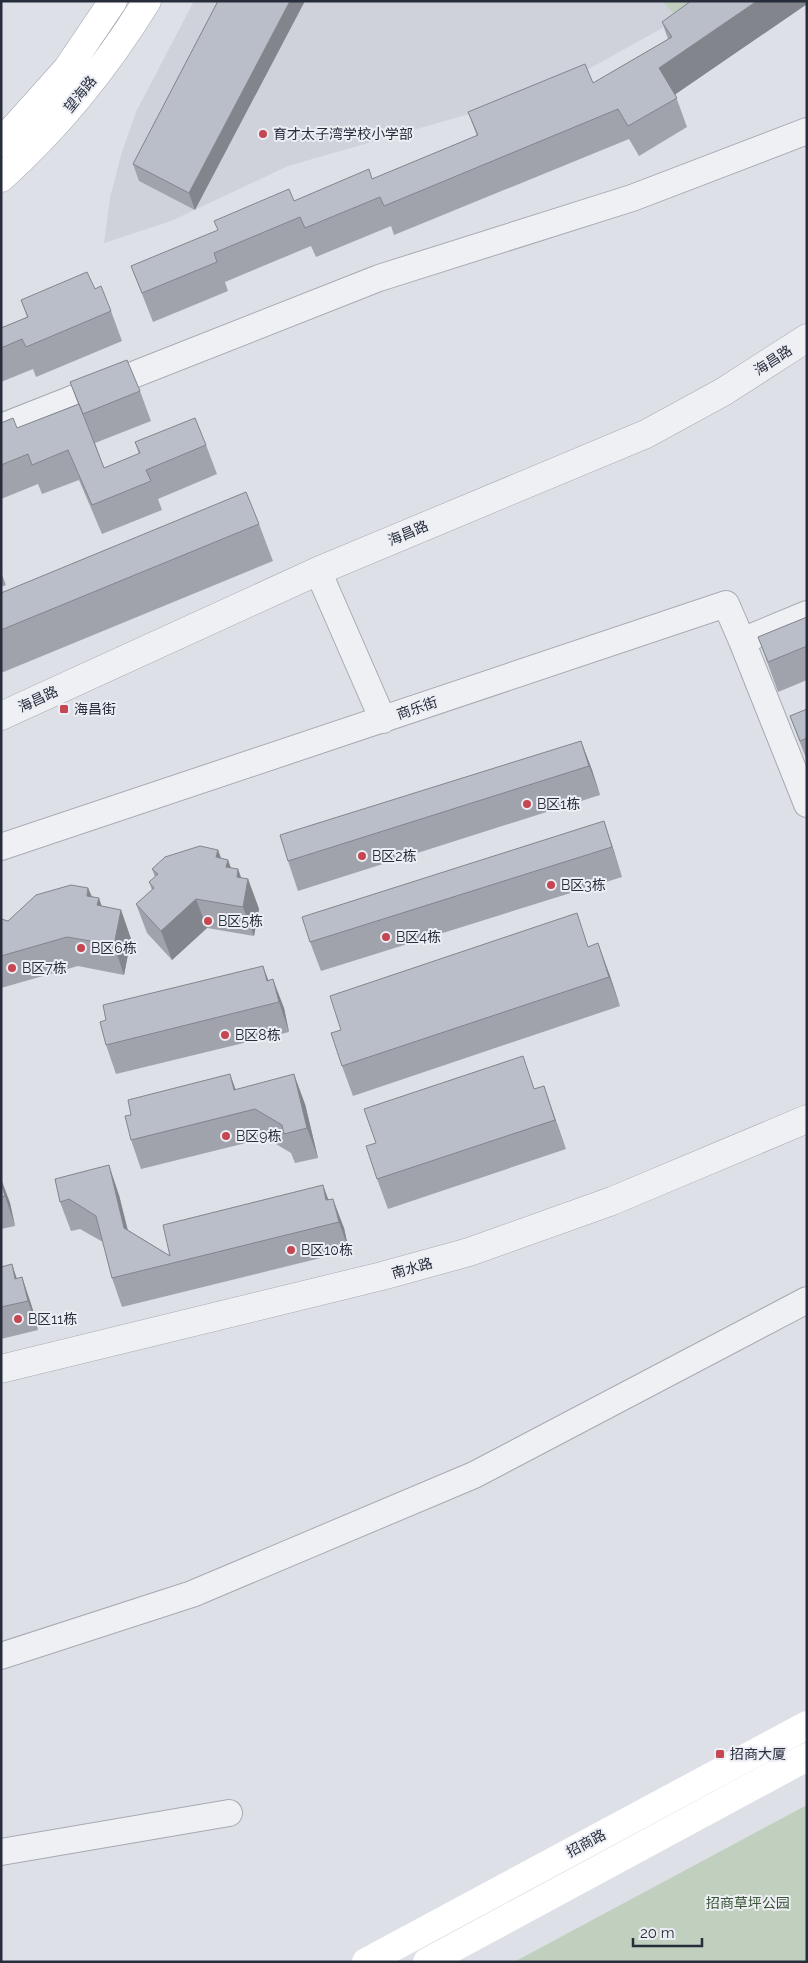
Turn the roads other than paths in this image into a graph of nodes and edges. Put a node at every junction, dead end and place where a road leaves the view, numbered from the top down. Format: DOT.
graph roads {
  1 [pos="113,1"];
  2 [pos="147,1"];
  3 [pos="807,131"];
  4 [pos="1,143"];
  5 [pos="1,178"];
  6 [pos="807,338"];
  7 [pos="1,427"];
  8 [pos="318,571"];
  9 [pos="807,614"];
  10 [pos="742,641"];
  11 [pos="1,716"];
  12 [pos="383,720"];
  13 [pos="807,804"];
  14 [pos="1,847"];
  15 [pos="807,1119"];
  16 [pos="807,1300"];
  17 [pos="1,1369"];
  18 [pos="1,1656"];
  19 [pos="807,1725"];
  20 [pos="807,1757"];
  21 [pos="229,1813"];
  22 [pos="1,1852"];
  23 [pos="366,1962"];
  24 [pos="427,1962"];
  1 -- 4 [label="main road, 望海路"];
  2 -- 5 [label="main road, 望海路"];
  3 -- 7 [label="street"];
  6 -- 8 [label="street, 海昌路"];
  8 -- 11 [label="street, 海昌路"];
  8 -- 12 [label="street"];
  9 -- 10 [label="street"];
  10 -- 12 [label="street, 商乐街"];
  10 -- 13 [label="street"];
  12 -- 14 [label="street, 商乐街"];
  15 -- 17 [label="street, 南水路"];
  16 -- 18 [label="street"];
  19 -- 23 [label="main road, 招商路"];
  20 -- 24 [label="main road, 招商路"];
  21 -- 22 [label="street"];
}
